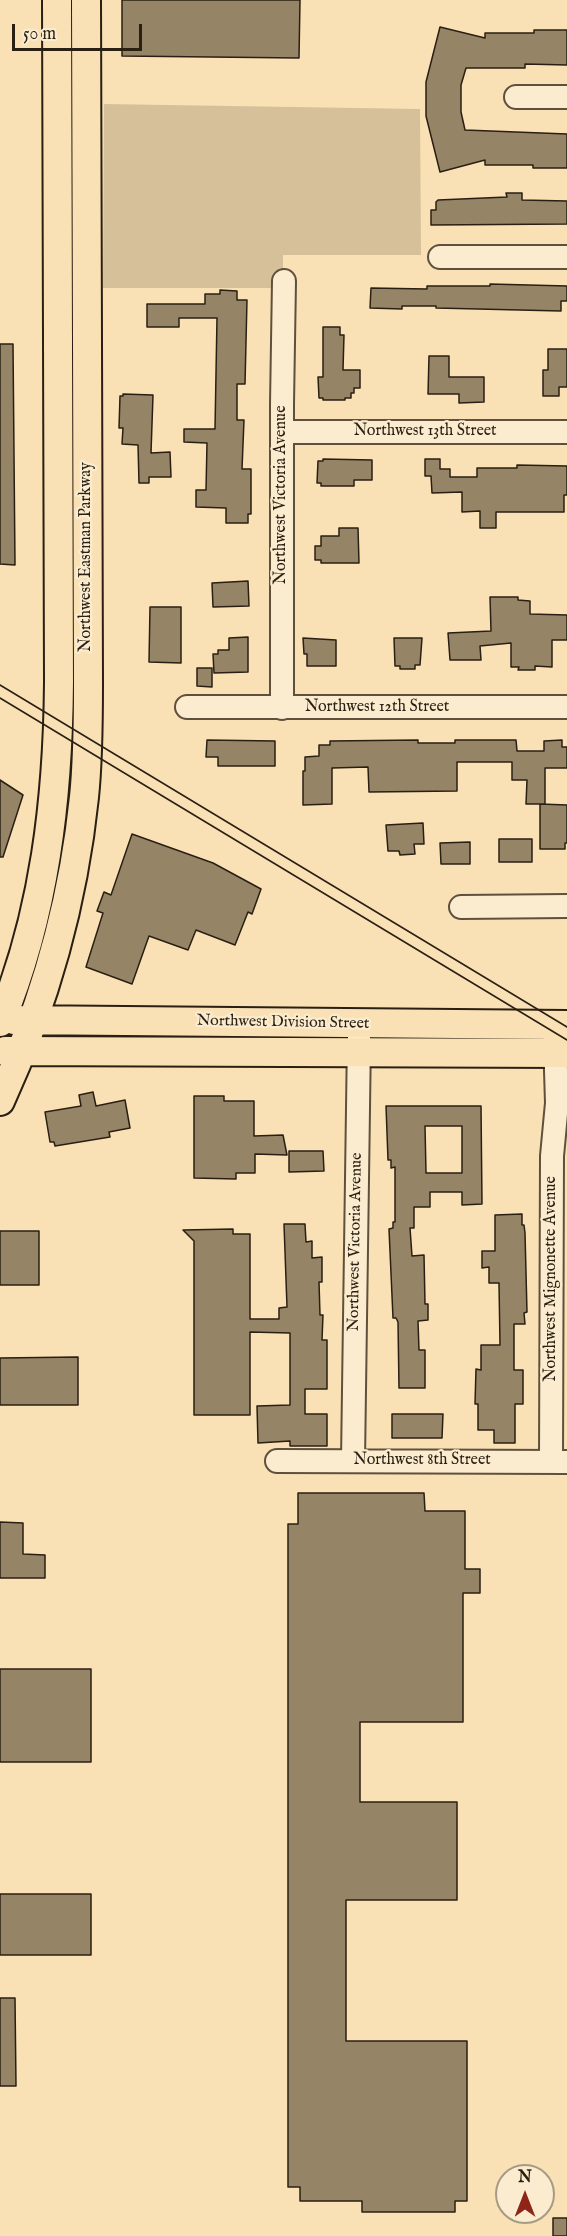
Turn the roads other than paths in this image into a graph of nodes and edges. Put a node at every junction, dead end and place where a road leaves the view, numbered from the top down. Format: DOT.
graph roads {
  1 [pos="57,0"];
  2 [pos="86,0"];
  3 [pos="516,97"];
  4 [pos="567,97"];
  5 [pos="440,257"];
  6 [pos="567,257"];
  7 [pos="284,281"];
  8 [pos="283,432"];
  9 [pos="567,432"];
  10 [pos="187,707"];
  11 [pos="567,707"];
  12 [pos="282,708"];
  13 [pos="567,906"];
  14 [pos="461,907"];
  15 [pos="0,1021"];
  16 [pos="33,1021"];
  17 [pos="358,1024"];
  18 [pos="561,1025"];
  19 [pos="11,1051"];
  20 [pos="359,1053"];
  21 [pos="561,1053"];
  22 [pos="0,1101"];
  23 [pos="562,1103"];
  24 [pos="353,1460"];
  25 [pos="277,1461"];
  26 [pos="559,1462"];
  1 -- 15 [label="main road, Northwest Eastman Parkway"];
  2 -- 16 [label="main road, Northwest Eastman Parkway"];
  3 -- 4 [label="street"];
  5 -- 6 [label="street"];
  7 -- 8 [label="street, Northwest Victoria Avenue"];
  8 -- 9 [label="street, Northwest 13th Street"];
  8 -- 12 [label="street, Northwest Victoria Avenue"];
  10 -- 12 [label="street, Northwest 12th Street"];
  11 -- 12 [label="street, Northwest 12th Street"];
  13 -- 14 [label="street"];
  15 -- 16 [label="main road, Northwest Division Street"];
  16 -- 17 [label="main road, Northwest Division Street"];
  16 -- 19 [label="main road, Northwest Eastman Parkway"];
  17 -- 18 [label="main road, Northwest Division Street"];
  17 -- 20 [label="street, Northwest Victoria Avenue"];
  18 -- 21 [label="street, Northwest Mignonette Avenue"];
  19 -- 20 [label="main road, Northwest Division Street"];
  19 -- 22 [label="main road, Northwest Eastman Parkway"];
  20 -- 21 [label="main road, Northwest Division Street"];
  20 -- 24 [label="street, Northwest Victoria Avenue"];
  21 -- 23 [label="street, Northwest Mignonette Avenue"];
  23 -- 26 [label="street, Northwest Mignonette Avenue"];
  24 -- 25 [label="street, Northwest 8th Street"];
  24 -- 26 [label="street, Northwest 8th Street"];
}
